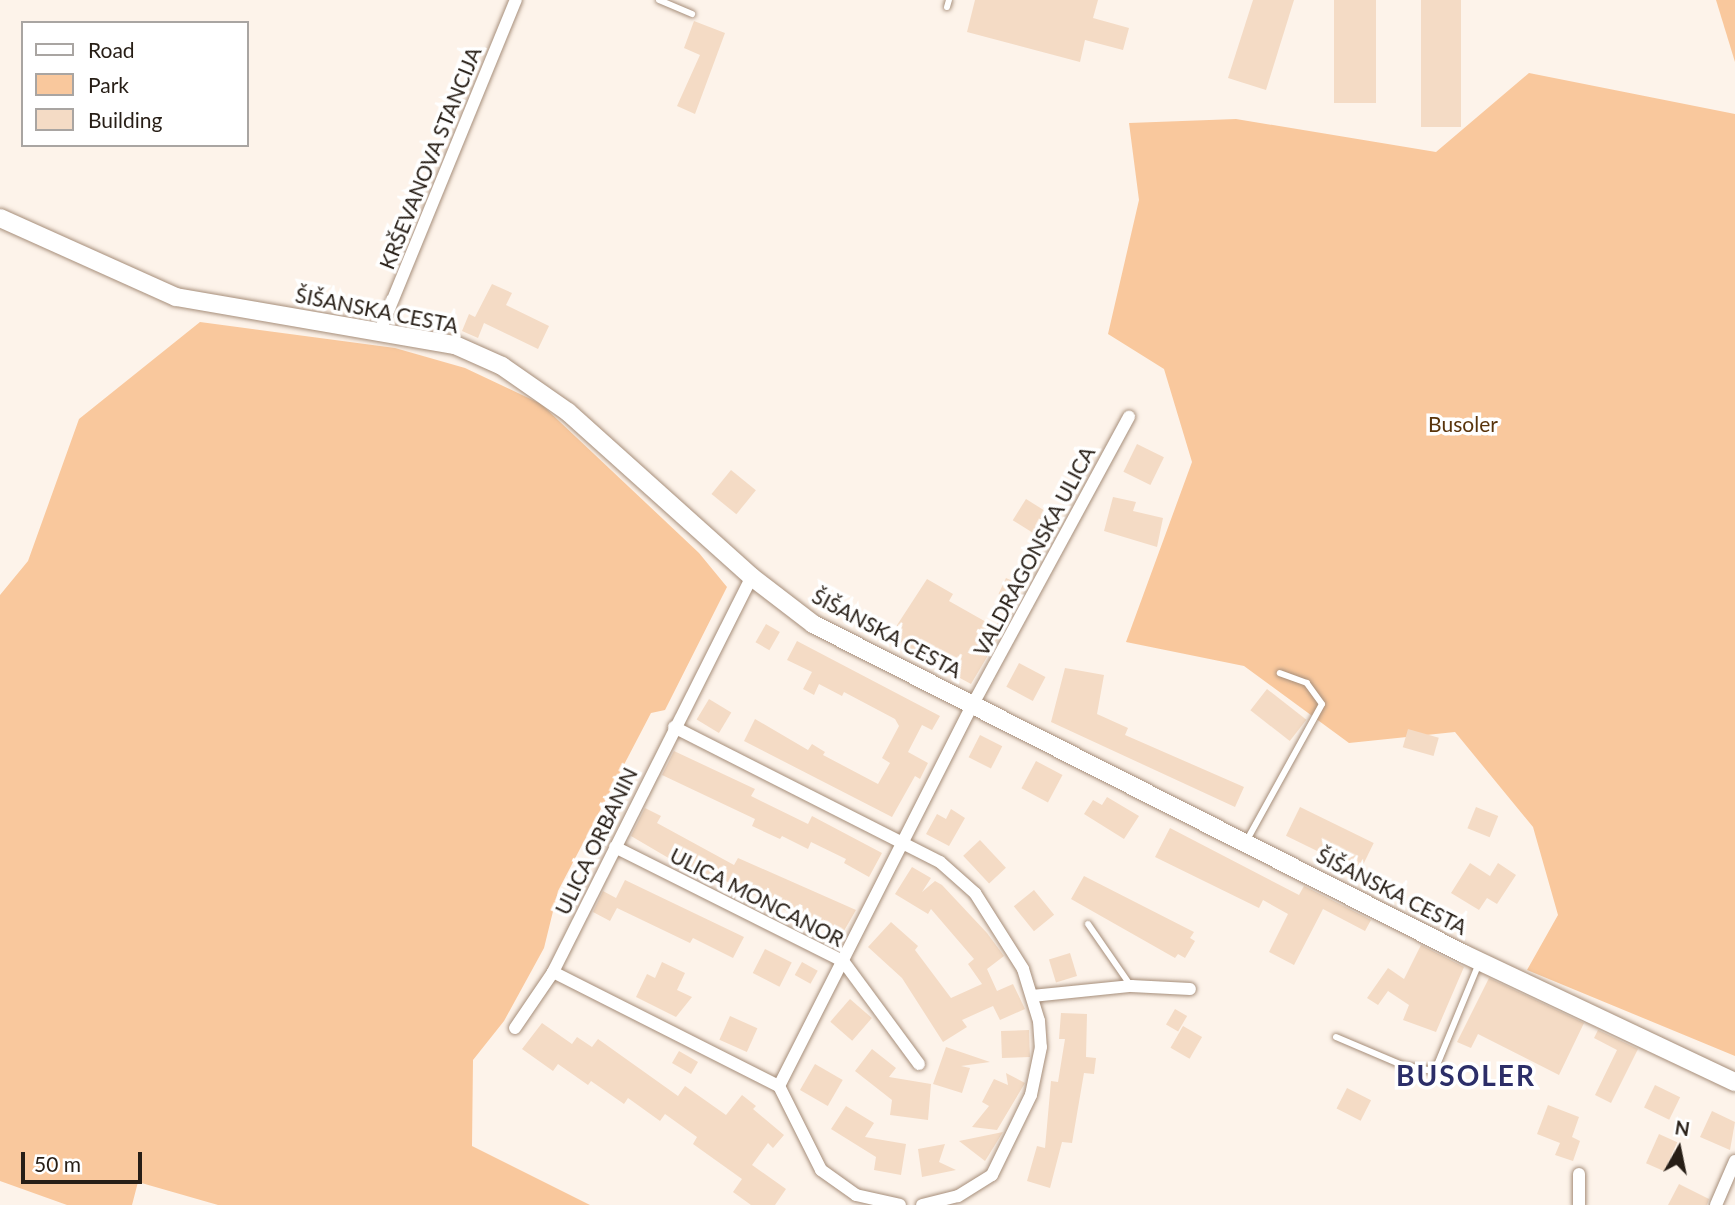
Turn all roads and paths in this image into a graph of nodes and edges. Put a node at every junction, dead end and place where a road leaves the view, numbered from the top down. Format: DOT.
graph roads {
  1 [pos="516,0"];
  2 [pos="659,0"];
  3 [pos="692,14"];
  4 [pos="0,218"];
  5 [pos="380,331"];
  6 [pos="1129,416"];
  7 [pos="752,577"];
  8 [pos="1280,673"];
  9 [pos="973,704"];
  10 [pos="674,727"];
  11 [pos="903,841"];
  12 [pos="1247,842"];
  13 [pos="615,846"];
  14 [pos="1088,924"];
  15 [pos="843,961"];
  16 [pos="1480,961"];
  17 [pos="554,972"];
  18 [pos="1130,986"];
  19 [pos="1190,989"];
  20 [pos="1032,996"];
  21 [pos="515,1028"];
  22 [pos="1336,1037"];
  23 [pos="919,1064"];
  24 [pos="1735,1082"];
  25 [pos="779,1086"];
  26 [pos="1735,1161"];
  27 [pos="1579,1174"];
  28 [pos="900,1205"];
  29 [pos="922,1205"];
  30 [pos="1579,1205"];
  31 [pos="1716,1205"];
  1 -- 5 [label="street, KRŠEVANOVA STANCIJA"];
  2 -- 3 [label="lane"];
  4 -- 5 [label="main road, ŠIŠANSKA CESTA"];
  5 -- 7 [label="main road, ŠIŠANSKA CESTA"];
  6 -- 9 [label="street, VALDRAGONSKA ULICA"];
  7 -- 9 [label="main road, ŠIŠANSKA CESTA"];
  7 -- 10 [label="street, ULICA ORBANIN"];
  8 -- 12 [label="lane"];
  9 -- 11 [label="street"];
  9 -- 12 [label="main road, ŠIŠANSKA CESTA"];
  10 -- 11 [label="street"];
  10 -- 13 [label="street, ULICA ORBANIN"];
  11 -- 15 [label="street"];
  11 -- 20 [label="street"];
  12 -- 16 [label="main road, ŠIŠANSKA CESTA"];
  13 -- 15 [label="street, ULICA MONCANOR"];
  13 -- 17 [label="street, ULICA ORBANIN"];
  14 -- 18 [label="lane"];
  15 -- 23 [label="street, ULICA MONCANOR"];
  15 -- 25 [label="street"];
  16 -- 22 [label="lane"];
  16 -- 24 [label="main road, ŠIŠANSKA CESTA"];
  17 -- 21 [label="street, ULICA ORBANIN"];
  17 -- 25 [label="street"];
  18 -- 19 [label="street"];
  18 -- 20 [label="street"];
  20 -- 29 [label="street"];
  25 -- 28 [label="street"];
  26 -- 31 [label="street"];
  27 -- 30 [label="street"];
}
